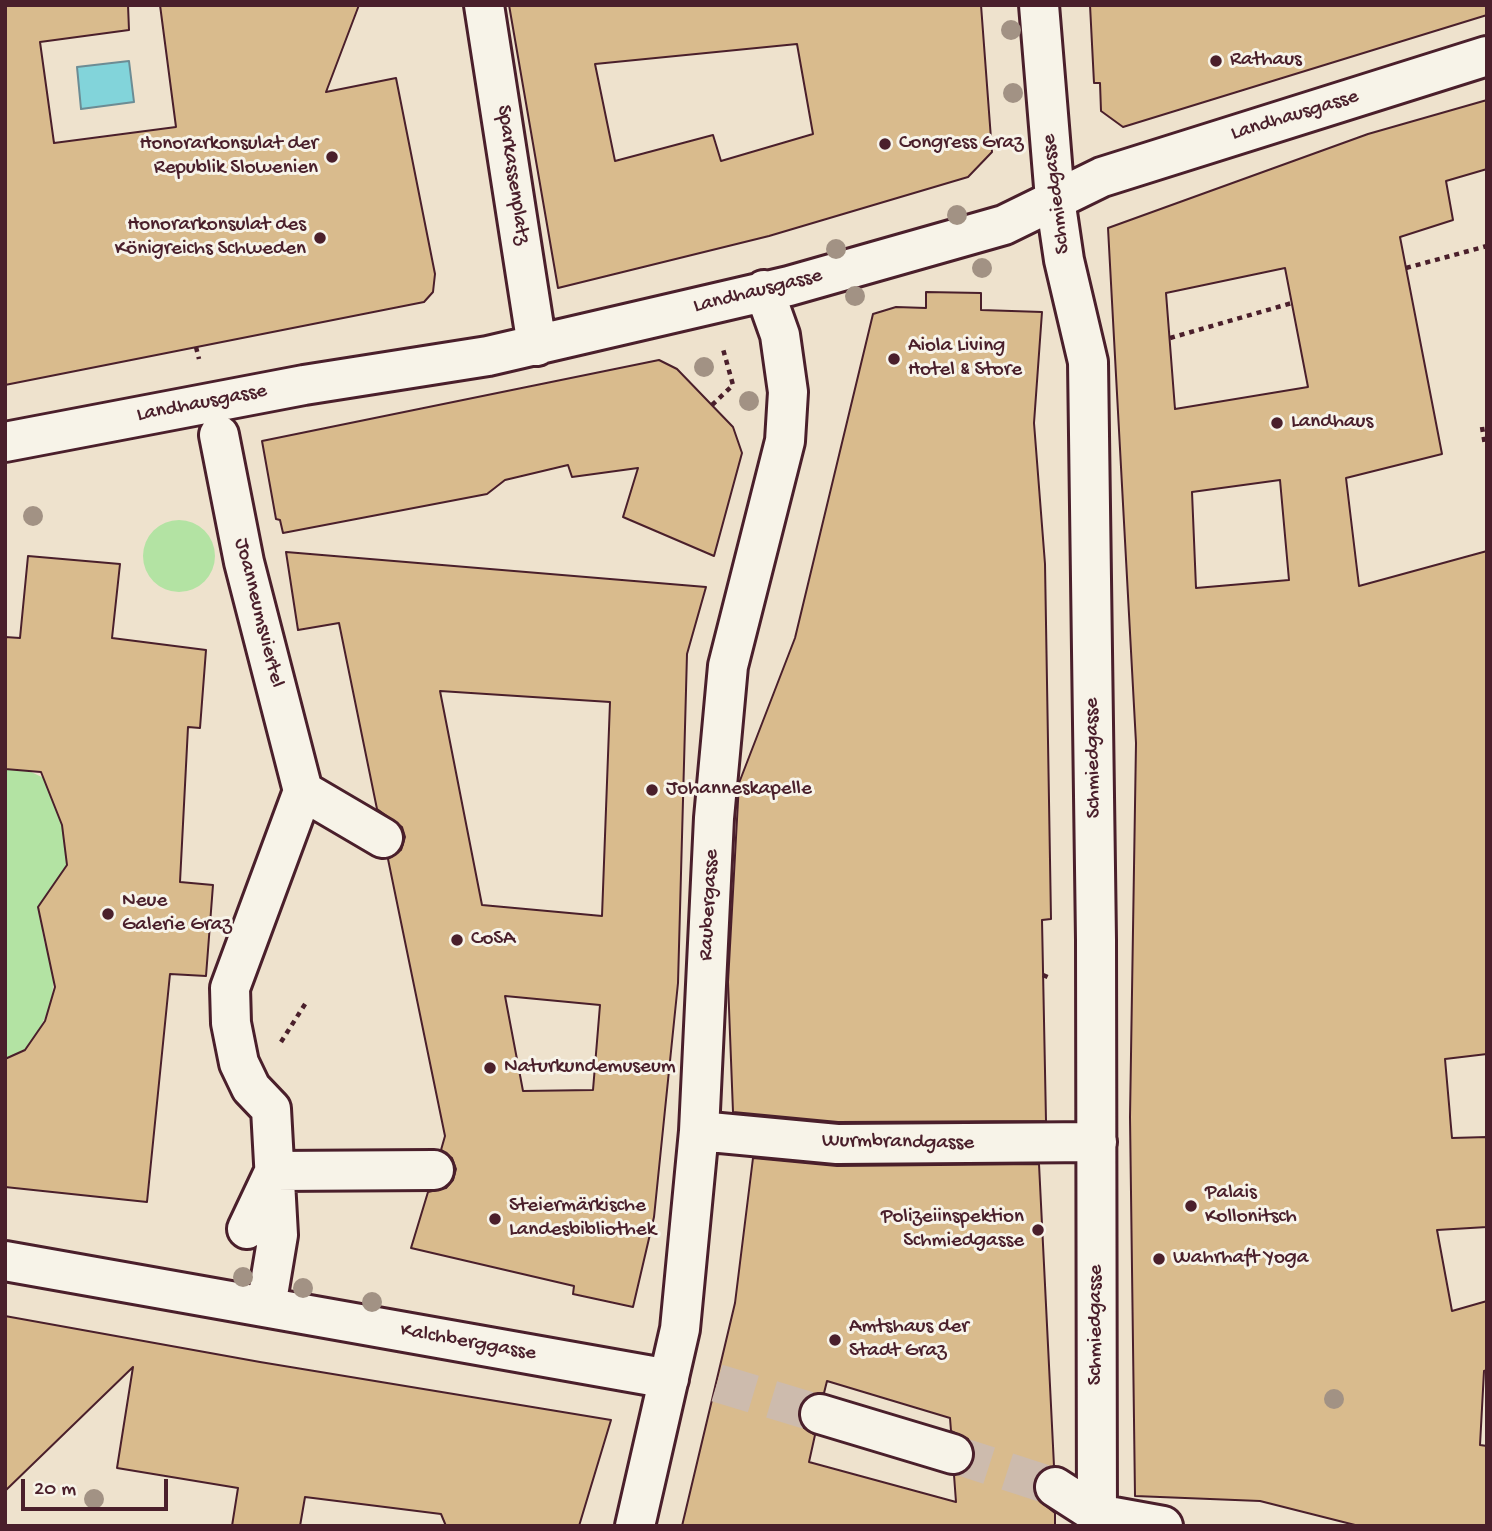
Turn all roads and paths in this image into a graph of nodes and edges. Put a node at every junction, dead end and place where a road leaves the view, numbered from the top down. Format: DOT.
graph roads {
  1 [pos="484,5"];
  2 [pos="1039,5"];
  3 [pos="1487,56"];
  4 [pos="1055,200"];
  5 [pos="1487,246"];
  6 [pos="1406,268"];
  7 [pos="777,288"];
  8 [pos="1292,303"];
  9 [pos="1170,338"];
  10 [pos="537,346"];
  11 [pos="196,347"];
  12 [pos="723,349"];
  13 [pos="199,359"];
  14 [pos="712,405"];
  15 [pos="1482,428"];
  16 [pos="219,435"];
  17 [pos="5,442"];
  18 [pos="1485,445"];
  19 [pos="303,791"];
  20 [pos="383,838"];
  21 [pos="307,1001"];
  22 [pos="278,1046"];
  23 [pos="699,1131"];
  24 [pos="1097,1142"];
  25 [pos="434,1170"];
  26 [pos="275,1171"];
  27 [pos="5,1261"];
  28 [pos="266,1307"];
  29 [pos="669,1379"];
  30 [pos="820,1414"];
  31 [pos="953,1454"];
  32 [pos="1055,1487"];
  33 [pos="1097,1520"];
  34 [pos="635,1526"];
  35 [pos="1163,1526"];
  1 -- 10 [label="street, Sparkassenplatz"];
  2 -- 4 [label="street, Schmiedgasse"];
  3 -- 4 [label="street, Landhausgasse"];
  4 -- 7 [label="street, Landhausgasse"];
  4 -- 24 [label="street, Schmiedgasse"];
  5 -- 6 [label="path"];
  7 -- 10 [label="street, Landhausgasse"];
  7 -- 23 [label="street, Raubergasse"];
  8 -- 9 [label="path"];
  10 -- 17 [label="street, Landhausgasse"];
  11 -- 13 [label="path"];
  12 -- 14 [label="path"];
  15 -- 18 [label="path"];
  16 -- 19 [label="street, Joanneumsviertel"];
  19 -- 20 [label="street"];
  19 -- 26 [label="street"];
  21 -- 22 [label="path"];
  23 -- 24 [label="street, Wurmbrandgasse"];
  23 -- 29 [label="street, Raubergasse"];
  24 -- 33 [label="street, Schmiedgasse"];
  25 -- 26 [label="street"];
  26 -- 28 [label="street"];
  27 -- 28 [label="street, Kalchberggasse"];
  28 -- 29 [label="street, Kalchberggasse"];
  29 -- 34 [label="street, Raubergasse"];
  30 -- 31 [label="street"];
  32 -- 33 [label="street"];
  33 -- 35 [label="street"];
}
